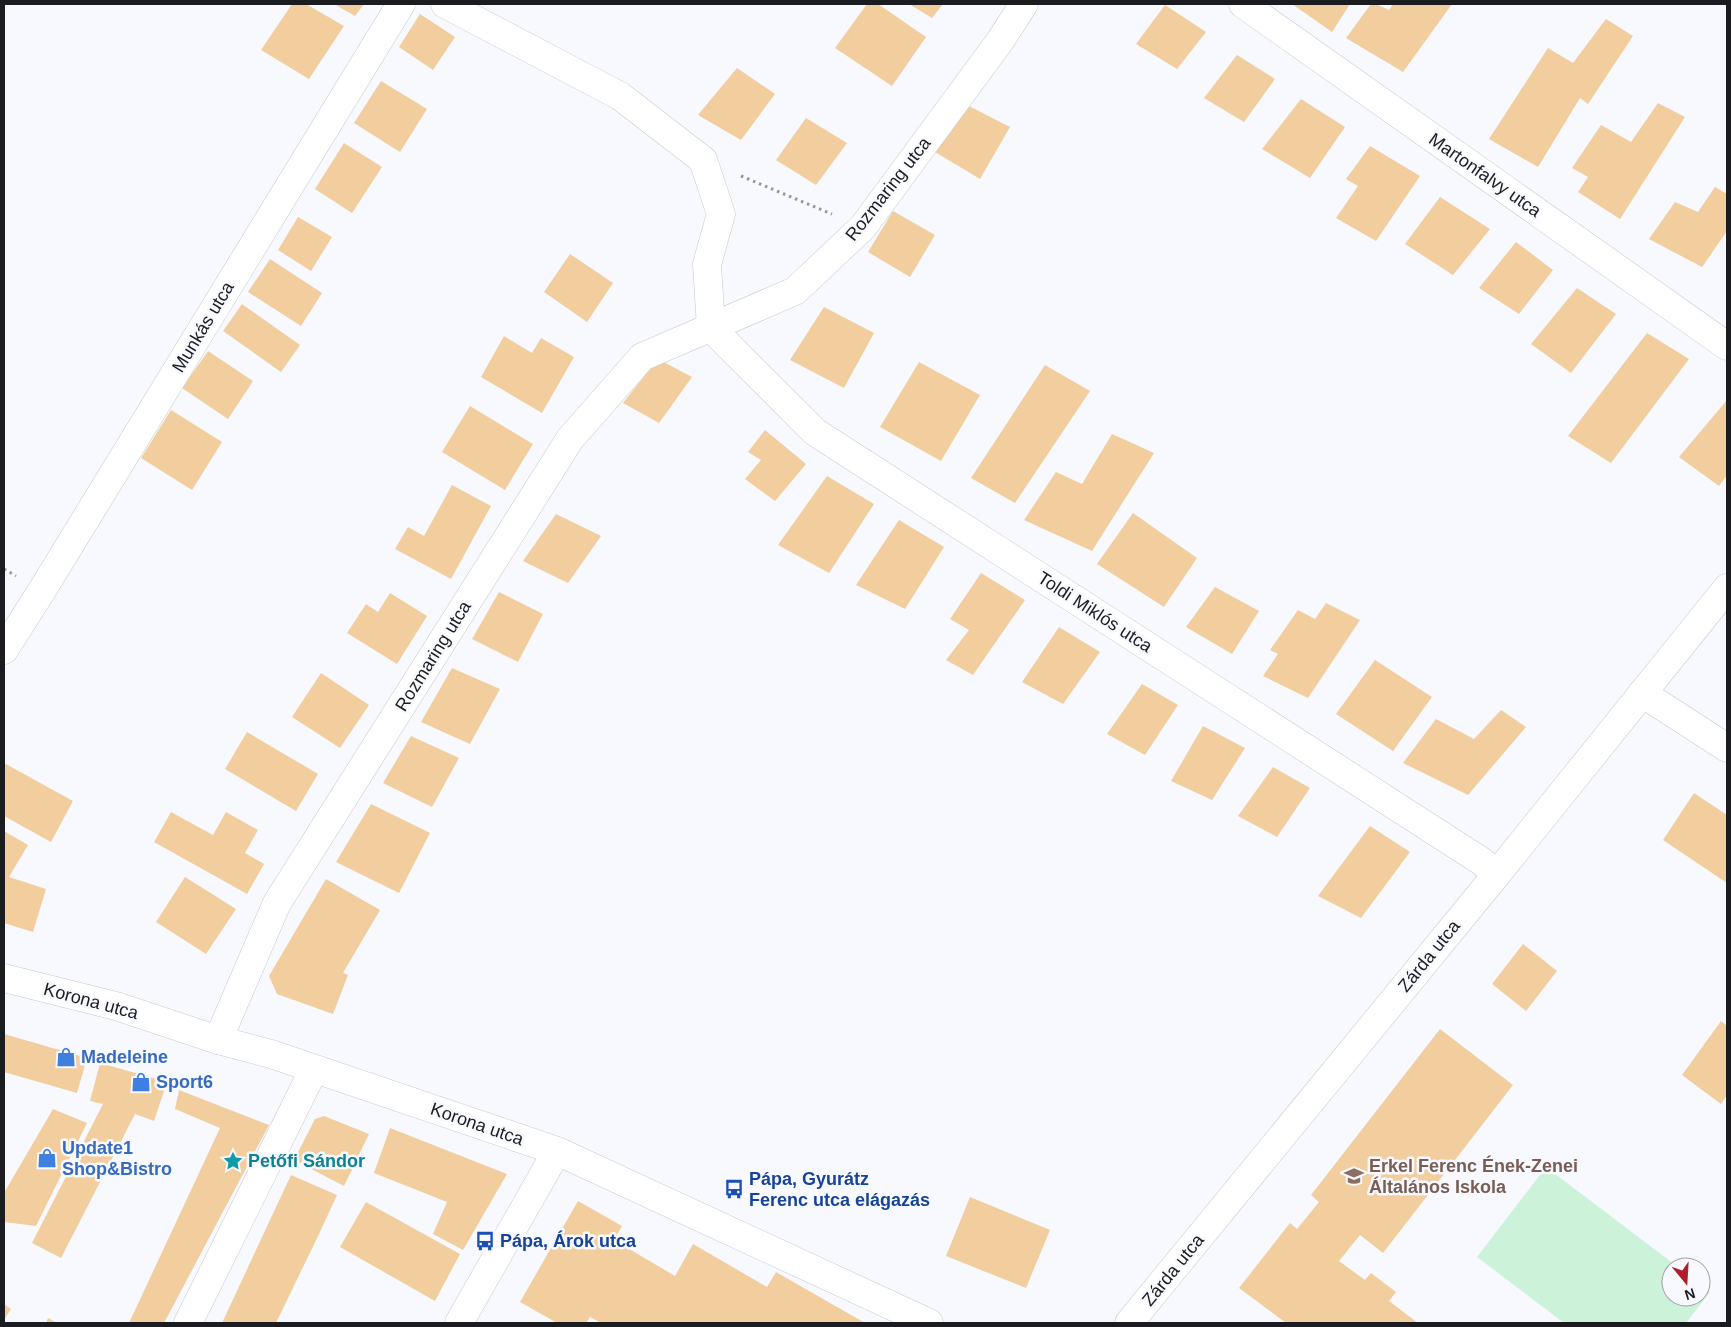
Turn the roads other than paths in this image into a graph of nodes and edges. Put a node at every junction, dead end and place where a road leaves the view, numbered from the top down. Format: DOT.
graph roads {
  1 [pos="401,4"];
  2 [pos="445,4"];
  3 [pos="1024,4"];
  4 [pos="1243,4"];
  5 [pos="712,328"];
  6 [pos="1727,346"];
  7 [pos="1727,588"];
  8 [pos="4,650"];
  9 [pos="1642,693"];
  10 [pos="1727,748"];
  11 [pos="1497,874"];
  12 [pos="4,978"];
  13 [pos="218,1040"];
  14 [pos="314,1069"];
  15 [pos="557,1151"];
  16 [pos="188,1323"];
  17 [pos="459,1323"];
  18 [pos="929,1323"];
  19 [pos="1129,1323"];
  1 -- 8 [label="street, Munkás utca"];
  2 -- 5 [label="street"];
  3 -- 5 [label="street, Rozmaring utca"];
  4 -- 6 [label="street, Martonfalvy utca"];
  5 -- 11 [label="street, Toldi Miklós utca"];
  5 -- 13 [label="street, Rozmaring utca"];
  7 -- 9 [label="street, Zárda utca"];
  9 -- 10 [label="street"];
  9 -- 11 [label="street, Zárda utca"];
  11 -- 19 [label="street, Zárda utca"];
  12 -- 13 [label="street, Korona utca"];
  13 -- 14 [label="street, Korona utca"];
  14 -- 15 [label="street, Korona utca"];
  14 -- 16 [label="street"];
  15 -- 17 [label="street"];
  15 -- 18 [label="street, Korona utca"];
}
